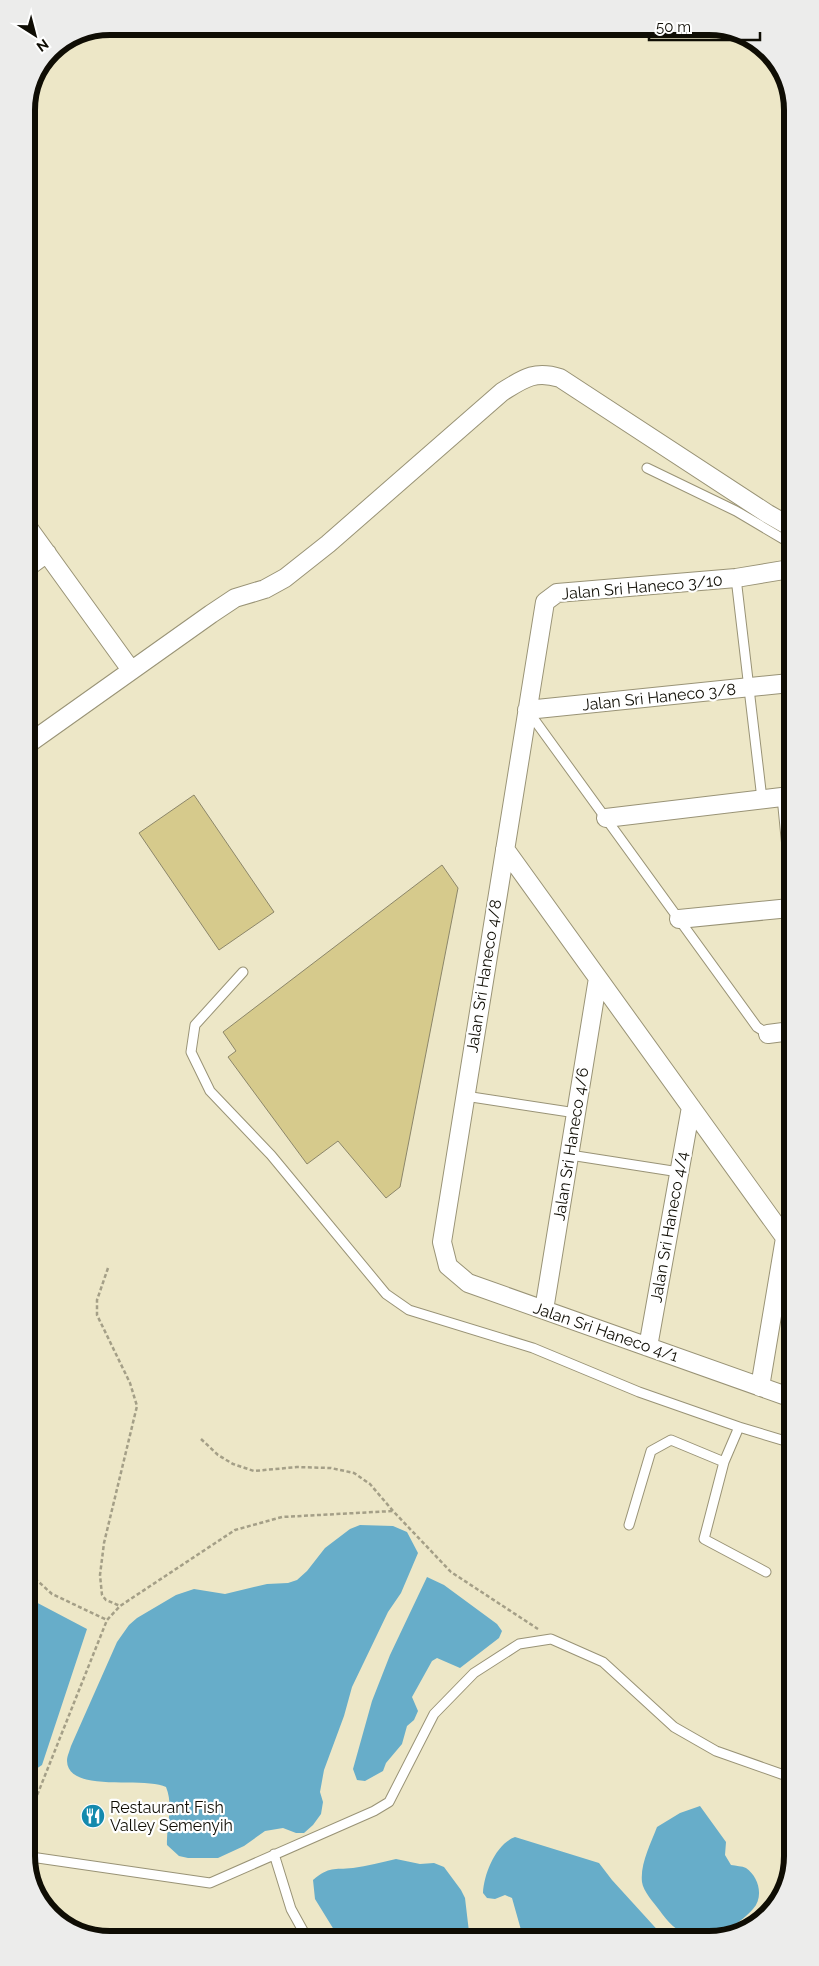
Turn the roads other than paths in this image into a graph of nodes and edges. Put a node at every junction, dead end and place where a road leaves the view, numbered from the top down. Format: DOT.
graph roads {
  1 [pos="647,468"];
  2 [pos="784,523"];
  3 [pos="35,537"];
  4 [pos="784,539"];
  5 [pos="47,553"];
  6 [pos="35,562"];
  7 [pos="784,570"];
  8 [pos="736,578"];
  9 [pos="131,670"];
  10 [pos="784,685"];
  11 [pos="748,688"];
  12 [pos="527,710"];
  13 [pos="35,739"];
  14 [pos="784,796"];
  15 [pos="762,799"];
  16 [pos="606,818"];
  17 [pos="505,849"];
  18 [pos="784,909"];
  19 [pos="679,919"];
  20 [pos="242,972"];
  21 [pos="598,978"];
  22 [pos="784,1032"];
  23 [pos="768,1034"];
  24 [pos="465,1096"];
  25 [pos="691,1107"];
  26 [pos="576,1113"];
  27 [pos="570,1156"];
  28 [pos="679,1172"];
  29 [pos="784,1236"];
  30 [pos="442,1242"];
  31 [pos="784,1263"];
  32 [pos="544,1310"];
  33 [pos="648,1347"];
  34 [pos="760,1386"];
  35 [pos="784,1395"];
  36 [pos="739,1427"];
  37 [pos="784,1441"];
  38 [pos="724,1462"];
  39 [pos="629,1525"];
  40 [pos="766,1572"];
  41 [pos="784,1775"];
  42 [pos="274,1854"];
  43 [pos="35,1858"];
  44 [pos="303,1931"];
  1 -- 4 [label="lane"];
  2 -- 9 [label="street"];
  3 -- 5 [label="street"];
  5 -- 6 [label="street"];
  5 -- 9 [label="street"];
  7 -- 8 [label="street, Jalan Sri Haneco 3/10"];
  8 -- 11 [label="lane"];
  8 -- 12 [label="street, Jalan Sri Haneco 3/10"];
  9 -- 13 [label="street"];
  10 -- 11 [label="street, Jalan Sri Haneco 3/8"];
  11 -- 12 [label="street, Jalan Sri Haneco 3/8"];
  11 -- 15 [label="lane"];
  12 -- 16 [label="lane"];
  12 -- 17 [label="street, Jalan Sri Haneco 4/8"];
  14 -- 15 [label="street"];
  15 -- 16 [label="street"];
  16 -- 19 [label="lane"];
  17 -- 21 [label="street"];
  17 -- 24 [label="street, Jalan Sri Haneco 4/8"];
  18 -- 19 [label="street"];
  19 -- 23 [label="lane"];
  20 -- 36 [label="lane"];
  21 -- 25 [label="street"];
  21 -- 26 [label="street, Jalan Sri Haneco 4/6"];
  22 -- 23 [label="street"];
  24 -- 26 [label="lane"];
  24 -- 30 [label="street, Jalan Sri Haneco 4/8"];
  25 -- 28 [label="street, Jalan Sri Haneco 4/4"];
  25 -- 29 [label="street"];
  26 -- 27 [label="street, Jalan Sri Haneco 4/6"];
  27 -- 28 [label="lane"];
  27 -- 32 [label="street, Jalan Sri Haneco 4/6"];
  28 -- 33 [label="street, Jalan Sri Haneco 4/4"];
  30 -- 32 [label="street, Jalan Sri Haneco 4/1"];
  31 -- 34 [label="street"];
  32 -- 33 [label="street, Jalan Sri Haneco 4/1"];
  33 -- 34 [label="street, Jalan Sri Haneco 4/1"];
  34 -- 35 [label="street, Jalan Sri Haneco 4/1"];
  36 -- 37 [label="lane"];
  36 -- 38 [label="lane"];
  38 -- 39 [label="lane"];
  38 -- 40 [label="lane"];
  41 -- 42 [label="lane"];
  42 -- 43 [label="lane"];
  42 -- 44 [label="lane"];
}
